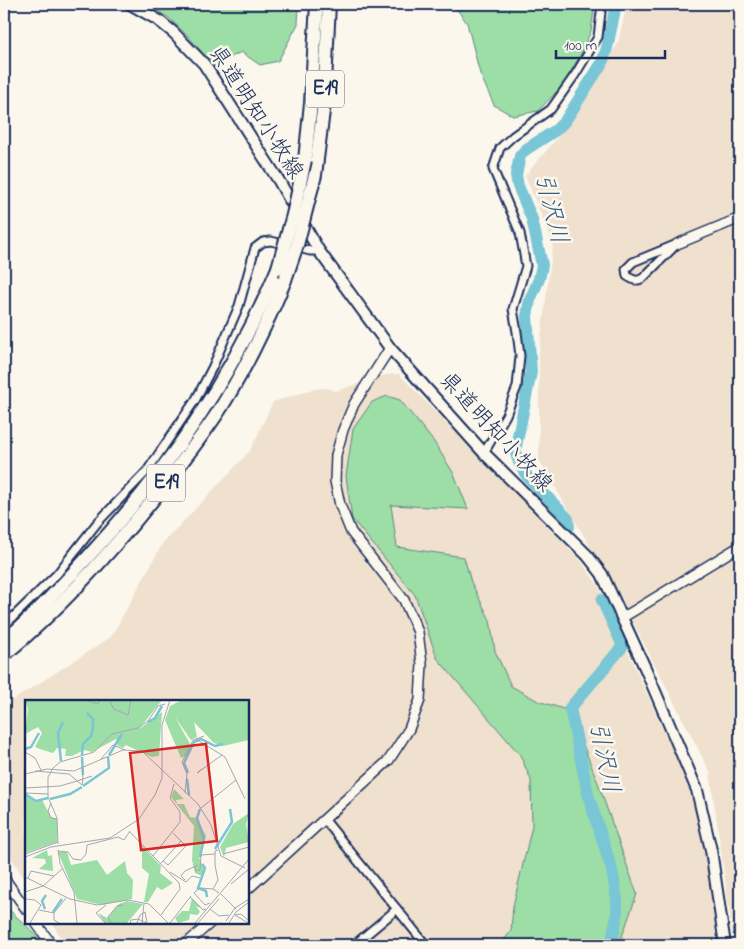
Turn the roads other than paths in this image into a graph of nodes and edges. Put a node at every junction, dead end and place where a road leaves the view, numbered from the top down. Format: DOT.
graph roads {
  1 [pos="130,4"];
  2 [pos="317,4"];
  3 [pos="329,4"];
  4 [pos="602,4"];
  5 [pos="740,218"];
  6 [pos="677,244"];
  7 [pos="319,250"];
  8 [pos="390,348"];
  9 [pos="484,453"];
  10 [pos="740,546"];
  11 [pos="622,618"];
  12 [pos="4,626"];
  13 [pos="4,641"];
  14 [pos="4,655"];
  15 [pos="324,819"];
  16 [pos="4,878"];
  17 [pos="249,888"];
  18 [pos="25,909"];
  19 [pos="397,909"];
  20 [pos="37,924"];
  21 [pos="209,924"];
  22 [pos="52,945"];
  23 [pos="185,945"];
  24 [pos="354,945"];
  25 [pos="426,945"];
  26 [pos="725,945"];
  1 -- 7 [label="main road, 県道明知小牧線"];
  2 -- 13 [label="highway, E19, bridge"];
  3 -- 14 [label="highway, E19, bridge"];
  4 -- 9 [label="street"];
  5 -- 6 [label="street"];
  6 -- 6 [label="street"];
  7 -- 8 [label="main road, 県道明知小牧線"];
  7 -- 12 [label="street"];
  8 -- 9 [label="main road, 県道明知小牧線"];
  8 -- 15 [label="street"];
  9 -- 11 [label="main road, 県道明知小牧線"];
  10 -- 11 [label="street"];
  11 -- 26 [label="main road, 県道明知小牧線"];
  15 -- 17 [label="street"];
  15 -- 19 [label="street"];
  16 -- 18 [label="street"];
  19 -- 24 [label="street"];
  19 -- 25 [label="street"];
  20 -- 22 [label="street"];
  21 -- 23 [label="street"];
}
